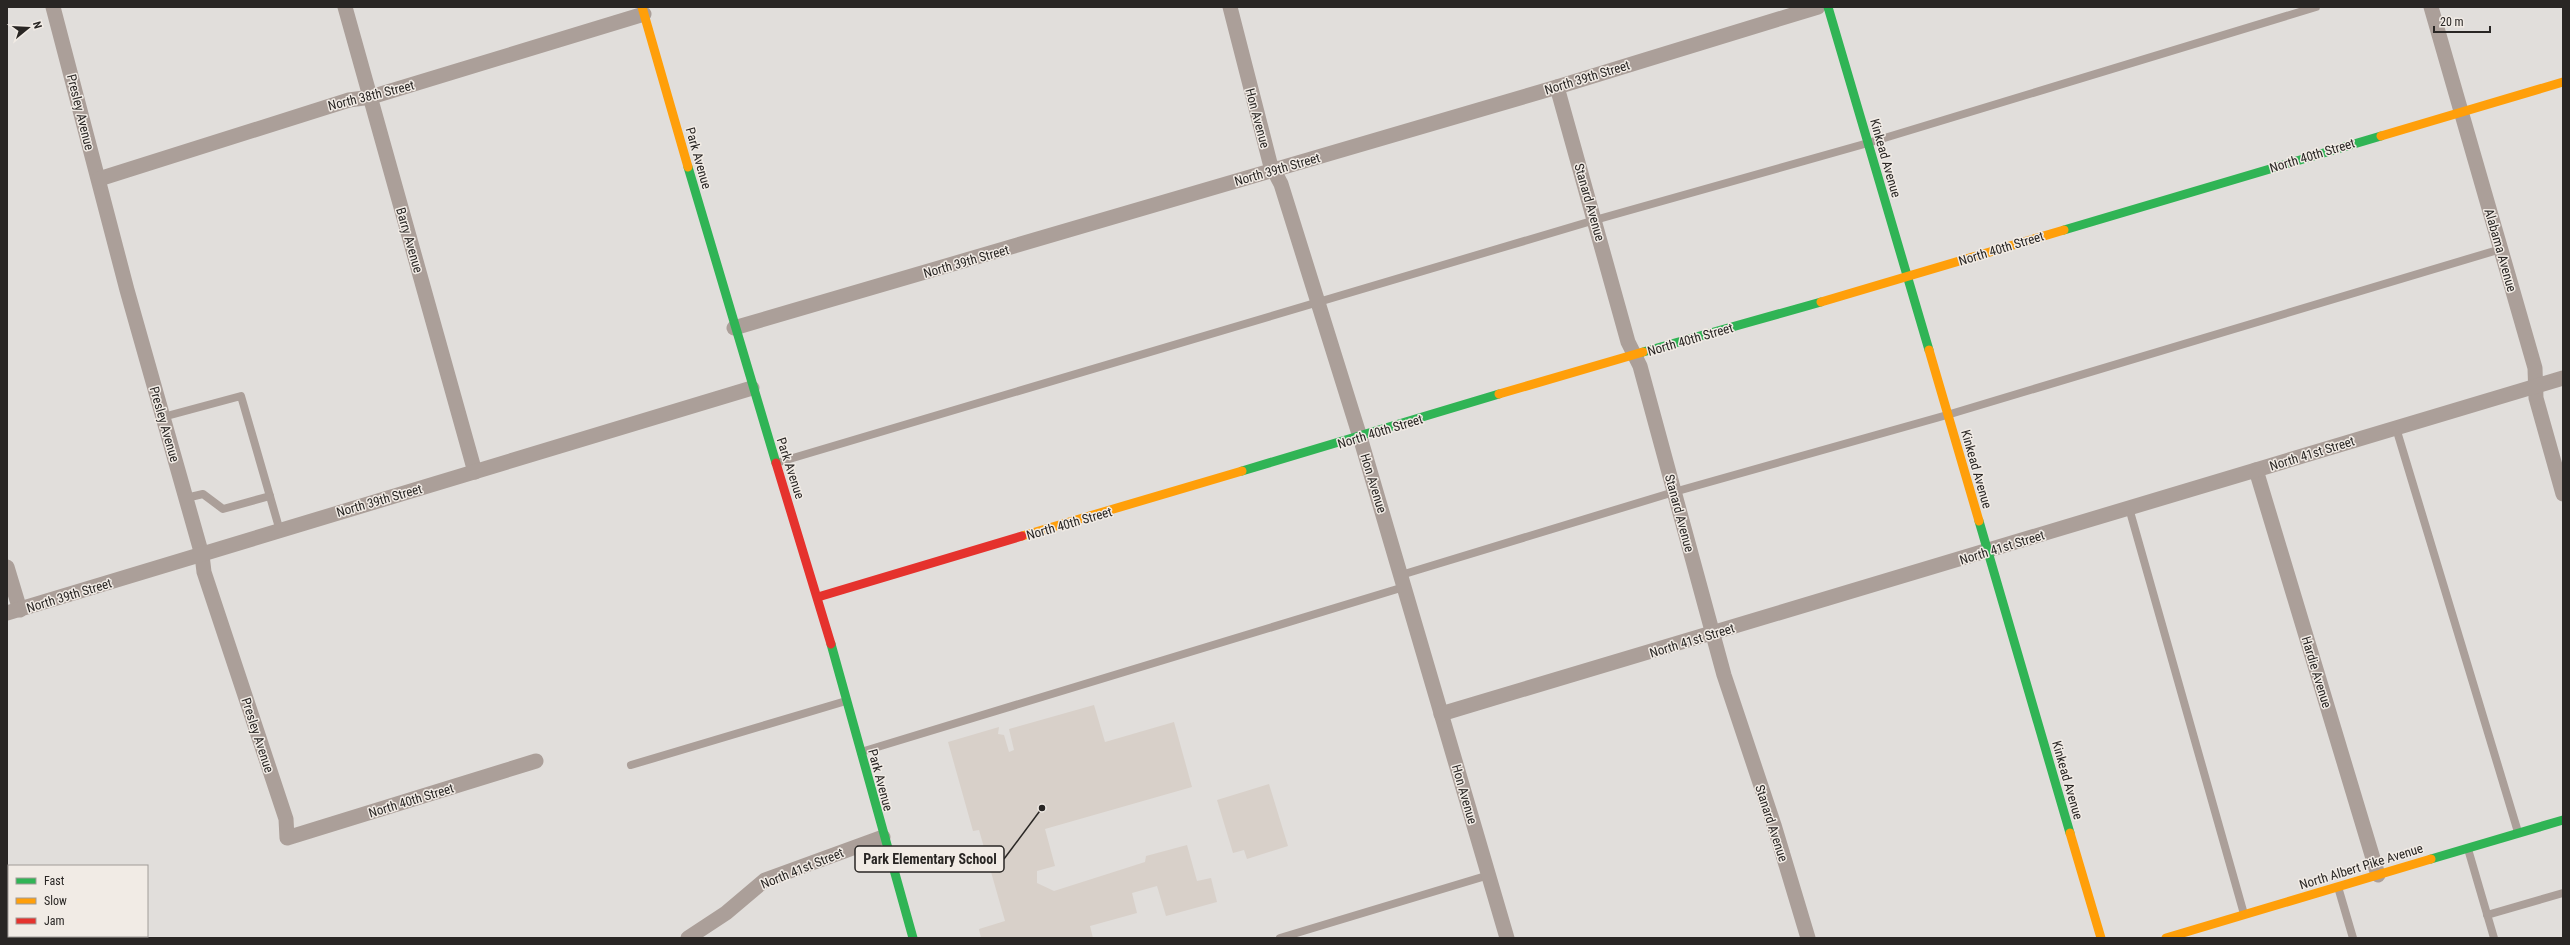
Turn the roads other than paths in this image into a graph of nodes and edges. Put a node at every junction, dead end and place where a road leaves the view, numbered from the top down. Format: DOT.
graph roads {
  1 [pos="53,7"];
  2 [pos="345,7"];
  3 [pos="1230,7"];
  4 [pos="1818,7"];
  5 [pos="1828,7"];
  6 [pos="2316,7"];
  7 [pos="2431,7"];
  8 [pos="643,10"];
  9 [pos="2563,82"];
  10 [pos="1557,87"];
  11 [pos="371,97"];
  12 [pos="2461,111"];
  13 [pos="1868,143"];
  14 [pos="1274,170"];
  15 [pos="99,179"];
  16 [pos="1595,220"];
  17 [pos="2501,249"];
  18 [pos="1907,276"];
  19 [pos="1318,304"];
  20 [pos="734,328"];
  21 [pos="1634,354"];
  22 [pos="2563,378"];
  23 [pos="2536,386"];
  24 [pos="752,388"];
  25 [pos="1947,415"];
  26 [pos="163,417"];
  27 [pos="2396,428"];
  28 [pos="1360,437"];
  29 [pos="776,463"];
  30 [pos="2256,470"];
  31 [pos="475,472"];
  32 [pos="1674,492"];
  33 [pos="2563,494"];
  34 [pos="270,496"];
  35 [pos="186,498"];
  36 [pos="2129,508"];
  37 [pos="280,531"];
  38 [pos="1987,551"];
  39 [pos="202,555"];
  40 [pos="7,567"];
  41 [pos="1402,581"];
  42 [pos="818,597"];
  43 [pos="14,612"];
  44 [pos="1713,634"];
  45 [pos="846,701"];
  46 [pos="1441,714"];
  47 [pos="860,752"];
  48 [pos="536,761"];
  49 [pos="631,765"];
  50 [pos="2563,820"];
  51 [pos="2518,833"];
  52 [pos="883,837"];
  53 [pos="287,838"];
  54 [pos="2468,848"];
  55 [pos="1488,875"];
  56 [pos="2378,875"];
  57 [pos="2338,887"];
  58 [pos="2563,893"];
  59 [pos="2244,915"];
  60 [pos="2487,915"];
  61 [pos="688,938"];
  62 [pos="913,938"];
  63 [pos="1280,938"];
  64 [pos="1507,938"];
  65 [pos="1808,938"];
  66 [pos="2101,938"];
  67 [pos="2166,938"];
  68 [pos="2352,938"];
  69 [pos="2494,938"];
  1 -- 15 [label="street, Presley Avenue"];
  2 -- 11 [label="street, Barry Avenue"];
  3 -- 14 [label="street, Hon Avenue"];
  4 -- 10 [label="street, North 39th Street"];
  5 -- 13 [label="street, Kinkead Avenue"];
  6 -- 13 [label="lane"];
  7 -- 12 [label="street, Alabama Avenue"];
  8 -- 11 [label="street, North 38th Street"];
  8 -- 20 [label="street, Park Avenue"];
  9 -- 12 [label="street, North 40th Street"];
  10 -- 14 [label="street, North 39th Street"];
  10 -- 16 [label="street, Stanard Avenue"];
  11 -- 15 [label="street, North 38th Street"];
  11 -- 31 [label="street, Barry Avenue"];
  12 -- 17 [label="street, Alabama Avenue"];
  12 -- 18 [label="street, North 40th Street"];
  13 -- 16 [label="lane"];
  13 -- 18 [label="street, Kinkead Avenue"];
  14 -- 19 [label="street, Hon Avenue"];
  14 -- 20 [label="street, North 39th Street"];
  15 -- 26 [label="street, Presley Avenue"];
  16 -- 19 [label="lane"];
  16 -- 21 [label="street, Stanard Avenue"];
  17 -- 23 [label="street, Alabama Avenue"];
  17 -- 25 [label="lane"];
  18 -- 21 [label="street, North 40th Street"];
  18 -- 25 [label="street, Kinkead Avenue"];
  19 -- 28 [label="street, Hon Avenue"];
  19 -- 29 [label="lane"];
  20 -- 24 [label="street, Park Avenue"];
  21 -- 28 [label="street, North 40th Street"];
  21 -- 32 [label="street, Stanard Avenue"];
  22 -- 23 [label="street, North 41st Street"];
  23 -- 27 [label="street, North 41st Street"];
  23 -- 33 [label="street, Alabama Avenue"];
  24 -- 29 [label="street, Park Avenue"];
  24 -- 31 [label="street, North 39th Street"];
  25 -- 32 [label="lane"];
  25 -- 38 [label="street, Kinkead Avenue"];
  26 -- 34 [label="lane"];
  26 -- 35 [label="street, Presley Avenue"];
  27 -- 30 [label="street, North 41st Street"];
  27 -- 51 [label="lane"];
  28 -- 41 [label="street, Hon Avenue"];
  28 -- 42 [label="street, North 40th Street"];
  29 -- 42 [label="street, Park Avenue"];
  30 -- 36 [label="street, North 41st Street"];
  30 -- 56 [label="street, Hardie Avenue"];
  31 -- 37 [label="street, North 39th Street"];
  32 -- 41 [label="lane"];
  32 -- 44 [label="street, Stanard Avenue"];
  34 -- 35 [label="lane"];
  34 -- 37 [label="lane"];
  35 -- 39 [label="street, Presley Avenue"];
  36 -- 38 [label="street, North 41st Street"];
  36 -- 59 [label="lane"];
  37 -- 39 [label="street, North 39th Street"];
  38 -- 44 [label="street, North 41st Street"];
  38 -- 66 [label="street, Kinkead Avenue"];
  39 -- 43 [label="street, North 39th Street"];
  39 -- 53 [label="street, Presley Avenue"];
  40 -- 43 [label="street"];
  41 -- 46 [label="street, Hon Avenue"];
  41 -- 47 [label="lane"];
  42 -- 45 [label="street, Park Avenue"];
  44 -- 46 [label="street, North 41st Street"];
  44 -- 65 [label="street, Stanard Avenue"];
  45 -- 47 [label="street, Park Avenue"];
  45 -- 49 [label="lane"];
  46 -- 55 [label="street, Hon Avenue"];
  47 -- 52 [label="street, Park Avenue"];
  48 -- 53 [label="street, North 40th Street"];
  50 -- 51 [label="street, North Albert Pike Avenue"];
  51 -- 54 [label="street, North Albert Pike Avenue"];
  52 -- 61 [label="street, North 41st Street"];
  52 -- 62 [label="street, Park Avenue"];
  54 -- 56 [label="street, North Albert Pike Avenue"];
  54 -- 60 [label="lane"];
  55 -- 63 [label="lane"];
  55 -- 64 [label="street, Hon Avenue"];
  56 -- 57 [label="street, North Albert Pike Avenue"];
  57 -- 59 [label="street, North Albert Pike Avenue"];
  57 -- 68 [label="lane"];
  58 -- 60 [label="lane"];
  59 -- 67 [label="street, North Albert Pike Avenue"];
  60 -- 69 [label="lane"];
}
